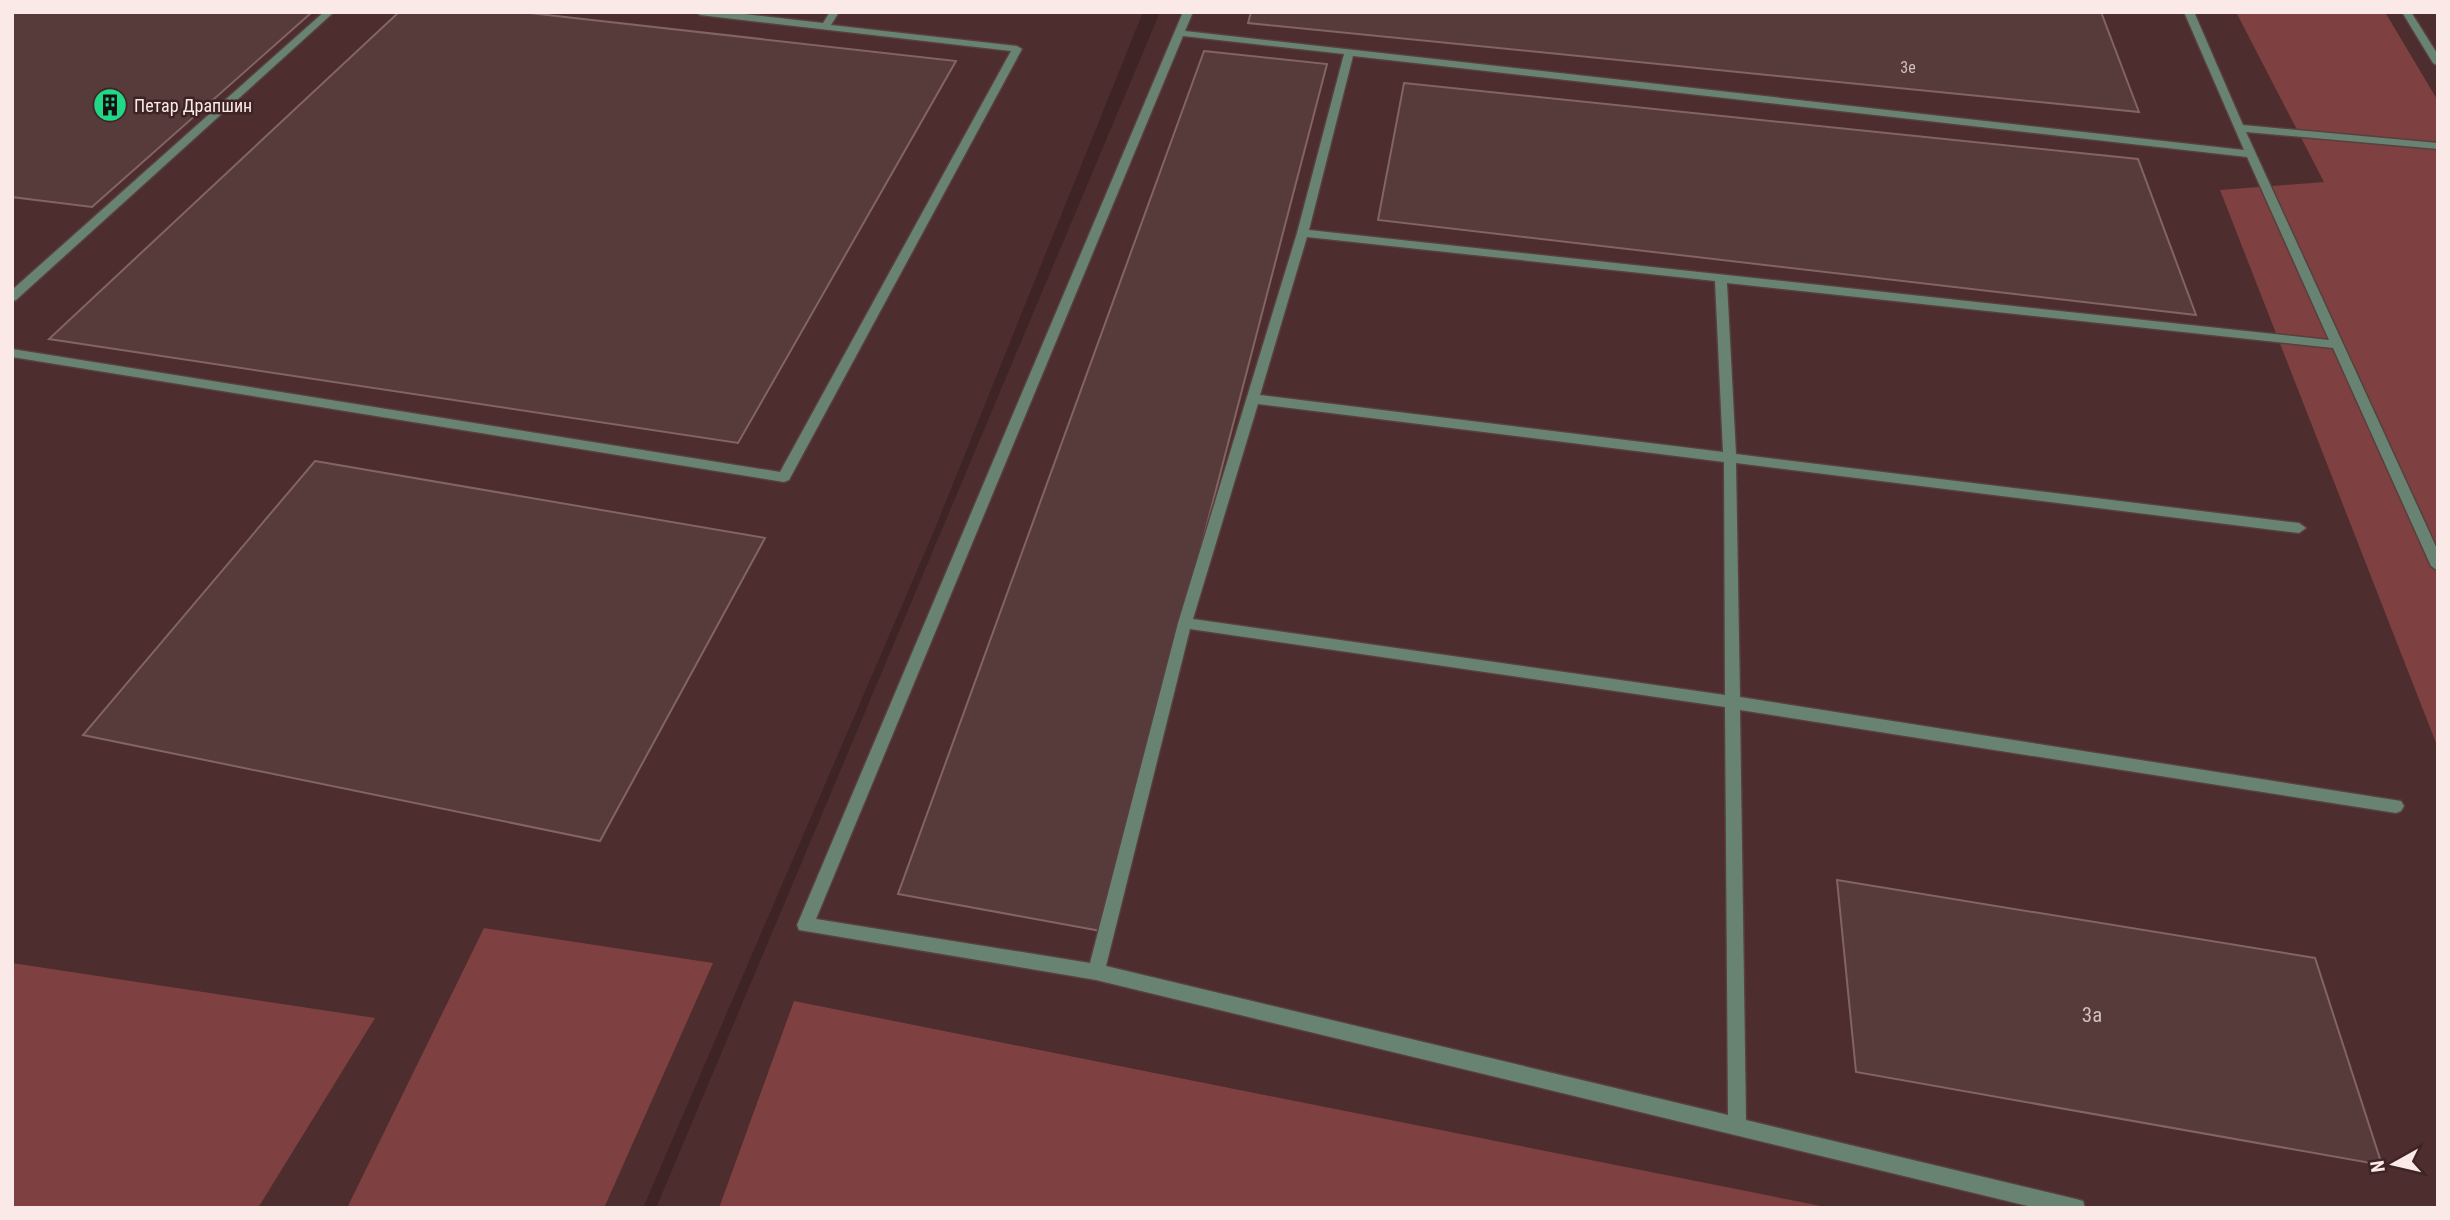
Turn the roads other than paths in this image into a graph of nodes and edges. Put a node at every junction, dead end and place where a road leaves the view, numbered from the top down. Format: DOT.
graph roads {
  1 [pos="330,12"];
  2 [pos="700,12"];
  3 [pos="835,12"];
  4 [pos="1188,12"];
  5 [pos="2189,12"];
  6 [pos="2406,12"];
  7 [pos="825,27"];
  8 [pos="1179,33"];
  9 [pos="1349,52"];
  10 [pos="2438,63"];
  11 [pos="2239,128"];
  12 [pos="2438,146"];
  13 [pos="2250,154"];
  14 [pos="1303,233"];
  15 [pos="1721,278"];
  16 [pos="12,297"];
  17 [pos="2339,345"];
  18 [pos="12,353"];
  19 [pos="1254,399"];
  20 [pos="1730,457"];
  21 [pos="2299,528"];
  22 [pos="2438,566"];
  23 [pos="1185,623"];
  24 [pos="1731,702"];
  25 [pos="2396,806"];
  26 [pos="1096,972"];
  27 [pos="1737,1124"];
  28 [pos="2076,1208"];
  1 -- 16 [label="lane"];
  2 -- 7 [label="lane"];
  3 -- 7 [label="lane"];
  4 -- 8 [label="lane"];
  5 -- 11 [label="lane"];
  6 -- 10 [label="lane"];
  7 -- 18 [label="lane"];
  8 -- 9 [label="lane"];
  8 -- 26 [label="lane"];
  9 -- 13 [label="lane"];
  9 -- 14 [label="lane"];
  11 -- 12 [label="lane"];
  11 -- 13 [label="lane"];
  13 -- 17 [label="lane"];
  14 -- 15 [label="lane"];
  14 -- 19 [label="lane"];
  15 -- 17 [label="lane"];
  15 -- 20 [label="lane"];
  17 -- 22 [label="lane"];
  19 -- 20 [label="lane"];
  19 -- 23 [label="lane"];
  20 -- 21 [label="lane"];
  20 -- 24 [label="lane"];
  23 -- 24 [label="lane"];
  23 -- 26 [label="lane"];
  24 -- 25 [label="lane"];
  24 -- 27 [label="lane"];
  26 -- 27 [label="lane"];
  27 -- 28 [label="lane"];
}
